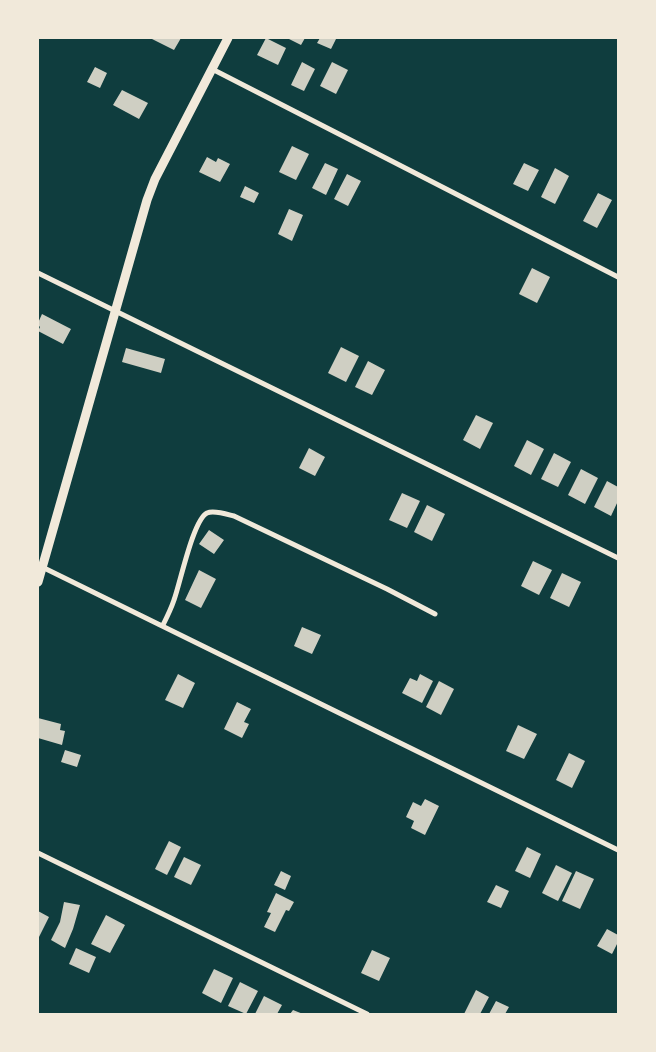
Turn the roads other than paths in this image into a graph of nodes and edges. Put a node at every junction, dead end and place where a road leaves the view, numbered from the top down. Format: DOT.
graph roads {
  1 [pos="228,38"];
  2 [pos="212,69"];
  3 [pos="38,273"];
  4 [pos="618,277"];
  5 [pos="115,312"];
  6 [pos="618,558"];
  7 [pos="40,566"];
  8 [pos="38,582"];
  9 [pos="434,614"];
  10 [pos="163,625"];
  11 [pos="618,850"];
  12 [pos="38,853"];
  13 [pos="366,1014"];
  1 -- 2 [label="street"];
  2 -- 4 [label="street"];
  2 -- 5 [label="street"];
  3 -- 5 [label="street"];
  5 -- 6 [label="street"];
  5 -- 7 [label="street"];
  7 -- 8 [label="street"];
  7 -- 10 [label="street"];
  9 -- 10 [label="street"];
  10 -- 11 [label="street"];
  12 -- 13 [label="street"];
}
